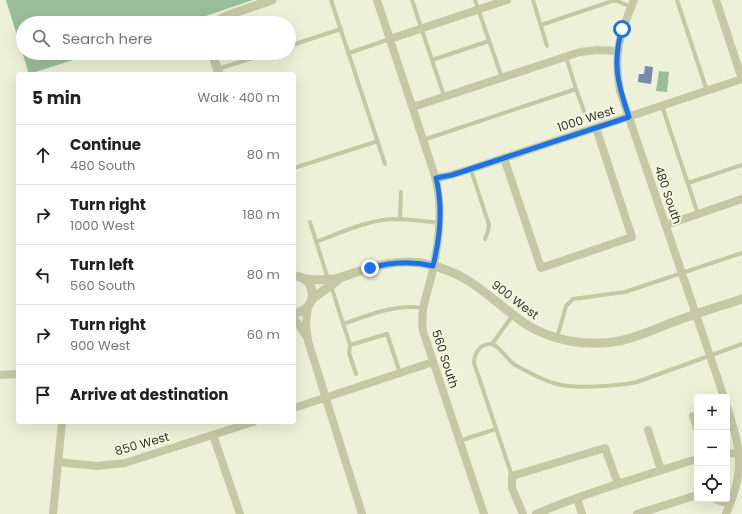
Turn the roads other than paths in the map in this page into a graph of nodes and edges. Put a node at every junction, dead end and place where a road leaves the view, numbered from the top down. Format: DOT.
graph roads {
  1 [pos="272,0"];
  2 [pos="331,0"];
  3 [pos="377,0"];
  4 [pos="412,0"];
  5 [pos="475,0"];
  6 [pos="507,0"];
  7 [pos="533,0"];
  8 [pos="677,0"];
  9 [pos="716,0"];
  10 [pos="632,4"];
  11 [pos="478,9"];
  12 [pos="226,16"];
  13 [pos="541,25"];
  14 [pos="422,28"];
  15 [pos="341,29"];
  16 [pos="390,39"];
  17 [pos="489,41"];
  18 [pos="296,44"];
  19 [pos="547,46"];
  20 [pos="617,51"];
  21 [pos="349,52"];
  22 [pos="566,57"];
  23 [pos="215,60"];
  24 [pos="250,60"];
  25 [pos="432,60"];
  26 [pos="219,72"];
  27 [pos="502,78"];
  28 [pos="742,79"];
  29 [pos="576,89"];
  30 [pos="707,91"];
  31 [pos="444,97"];
  32 [pos="662,106"];
  33 [pos="413,108"];
  34 [pos="584,111"];
  35 [pos="629,117"];
  36 [pos="596,128"];
  37 [pos="424,140"];
  38 [pos="378,141"];
  39 [pos="504,158"];
  40 [pos="386,164"];
  41 [pos="742,165"];
  42 [pos="296,167"];
  43 [pos="470,169"];
  44 [pos="436,178"];
  45 [pos="688,183"];
  46 [pos="401,192"];
  47 [pos="742,199"];
  48 [pos="698,214"];
  49 [pos="400,219"];
  50 [pos="310,222"];
  51 [pos="439,223"];
  52 [pos="666,225"];
  53 [pos="485,238"];
  54 [pos="316,242"];
  55 [pos="742,253"];
  56 [pos="433,266"];
  57 [pos="682,273"];
  58 [pos="299,276"];
  59 [pos="329,282"];
  60 [pos="742,299"];
  61 [pos="310,303"];
  62 [pos="422,308"];
  63 [pos="296,313"];
  64 [pos="696,314"];
  65 [pos="513,315"];
  66 [pos="296,321"];
  67 [pos="343,324"];
  68 [pos="557,338"];
  69 [pos="308,341"];
  70 [pos="492,344"];
  71 [pos="742,344"];
  72 [pos="350,345"];
  73 [pos="710,356"];
  74 [pos="432,362"];
  75 [pos="400,373"];
  76 [pos="0,374"];
  77 [pos="16,374"];
  78 [pos="356,374"];
  79 [pos="723,394"];
  80 [pos="326,397"];
  81 [pos="296,407"];
  82 [pos="693,416"];
  83 [pos="730,417"];
  84 [pos="694,419"];
  85 [pos="62,424"];
  86 [pos="247,424"];
  87 [pos="496,429"];
  88 [pos="648,430"];
  89 [pos="213,435"];
  90 [pos="459,441"];
  91 [pos="739,453"];
  92 [pos="730,454"];
  93 [pos="694,460"];
  94 [pos="58,462"];
  95 [pos="661,470"];
  96 [pos="512,476"];
  97 [pos="618,484"];
  98 [pos="694,496"];
  99 [pos="577,498"];
  100 [pos="723,502"];
  101 [pos="729,504"];
  102 [pos="53,514"];
  103 [pos="240,514"];
  104 [pos="362,514"];
  105 [pos="484,514"];
  106 [pos="523,514"];
  107 [pos="536,514"];
  108 [pos="582,514"];
  109 [pos="637,514"];
  110 [pos="726,514"];
  1 -- 12 [label="street"];
  2 -- 15 [label="lane"];
  3 -- 16 [label="street, 560 South"];
  4 -- 14 [label="lane"];
  5 -- 11 [label="lane"];
  6 -- 11 [label="street"];
  7 -- 13 [label="lane"];
  8 -- 30 [label="lane"];
  9 -- 28 [label="street"];
  10 -- 13 [label="lane"];
  10 -- 20 [label="street, 480 South"];
  11 -- 14 [label="street"];
  11 -- 17 [label="lane"];
  13 -- 19 [label="lane"];
  14 -- 16 [label="street"];
  14 -- 25 [label="lane"];
  15 -- 18 [label="lane"];
  15 -- 21 [label="lane"];
  16 -- 21 [label="lane"];
  16 -- 33 [label="street, 560 South"];
  17 -- 25 [label="lane"];
  17 -- 27 [label="lane"];
  20 -- 22 [label="street"];
  20 -- 35 [label="street, 480 South"];
  21 -- 38 [label="lane"];
  22 -- 27 [label="street"];
  22 -- 29 [label="lane"];
  23 -- 26 [label="street"];
  24 -- 26 [label="lane"];
  25 -- 31 [label="lane"];
  27 -- 31 [label="street"];
  28 -- 30 [label="street, 1000 West"];
  29 -- 34 [label="lane"];
  29 -- 37 [label="lane"];
  30 -- 32 [label="street, 1000 West"];
  31 -- 33 [label="street"];
  32 -- 35 [label="street, 1000 West"];
  32 -- 45 [label="lane"];
  33 -- 37 [label="street, 560 South"];
  35 -- 36 [label="street, 1000 West"];
  35 -- 52 [label="street, 480 South"];
  36 -- 39 [label="street, 1000 West"];
  36 -- 39 [label="street"];
  37 -- 44 [label="street, 560 South"];
  38 -- 40 [label="lane"];
  38 -- 42 [label="lane"];
  39 -- 43 [label="street, 1000 West"];
  41 -- 45 [label="lane"];
  43 -- 44 [label="street, 1000 West"];
  43 -- 53 [label="lane"];
  44 -- 51 [label="street, 560 South"];
  45 -- 48 [label="lane"];
  46 -- 49 [label="lane"];
  47 -- 48 [label="street"];
  48 -- 52 [label="street"];
  49 -- 51 [label="lane"];
  49 -- 54 [label="lane"];
  50 -- 54 [label="lane"];
  51 -- 56 [label="street, 560 South"];
  52 -- 57 [label="street, 480 South"];
  54 -- 59 [label="lane"];
  55 -- 57 [label="lane"];
  56 -- 59 [label="street, 900 West"];
  56 -- 62 [label="street, 560 South"];
  56 -- 65 [label="street, 900 West"];
  57 -- 64 [label="street, 480 South"];
  57 -- 68 [label="lane"];
  58 -- 59 [label="street"];
  58 -- 61 [label="street"];
  59 -- 61 [label="street, 900 West"];
  59 -- 67 [label="lane"];
  60 -- 64 [label="street, 900 West"];
  61 -- 63 [label="street, 900 West"];
  61 -- 69 [label="street"];
  62 -- 67 [label="lane"];
  62 -- 74 [label="street, 560 South"];
  64 -- 68 [label="street, 900 West"];
  64 -- 73 [label="street, 480 South"];
  65 -- 68 [label="street, 900 West"];
  65 -- 70 [label="lane"];
  66 -- 69 [label="street"];
  67 -- 72 [label="lane"];
  69 -- 80 [label="street"];
  70 -- 73 [label="lane"];
  70 -- 87 [label="lane"];
  71 -- 73 [label="lane"];
  72 -- 75 [label="lane"];
  72 -- 78 [label="lane"];
  73 -- 79 [label="street, 480 South"];
  74 -- 75 [label="street"];
  74 -- 90 [label="street, 560 South"];
  75 -- 80 [label="street"];
  76 -- 77 [label="street"];
  80 -- 81 [label="street"];
  80 -- 104 [label="street"];
  82 -- 84 [label="street"];
  83 -- 91 [label="street"];
  85 -- 94 [label="street"];
  86 -- 89 [label="street, 850 West"];
  87 -- 90 [label="lane"];
  87 -- 96 [label="lane"];
  88 -- 95 [label="street"];
  89 -- 94 [label="street, 850 West"];
  89 -- 103 [label="street"];
  90 -- 105 [label="street, 560 South"];
  91 -- 92 [label="street"];
  91 -- 101 [label="street"];
  93 -- 95 [label="street"];
  94 -- 102 [label="street"];
  95 -- 97 [label="street"];
  96 -- 97 [label="street"];
  96 -- 106 [label="street"];
  97 -- 99 [label="street"];
  98 -- 109 [label="street"];
  99 -- 107 [label="street"];
  99 -- 108 [label="street"];
  100 -- 101 [label="street"];
  101 -- 110 [label="street"];
}
